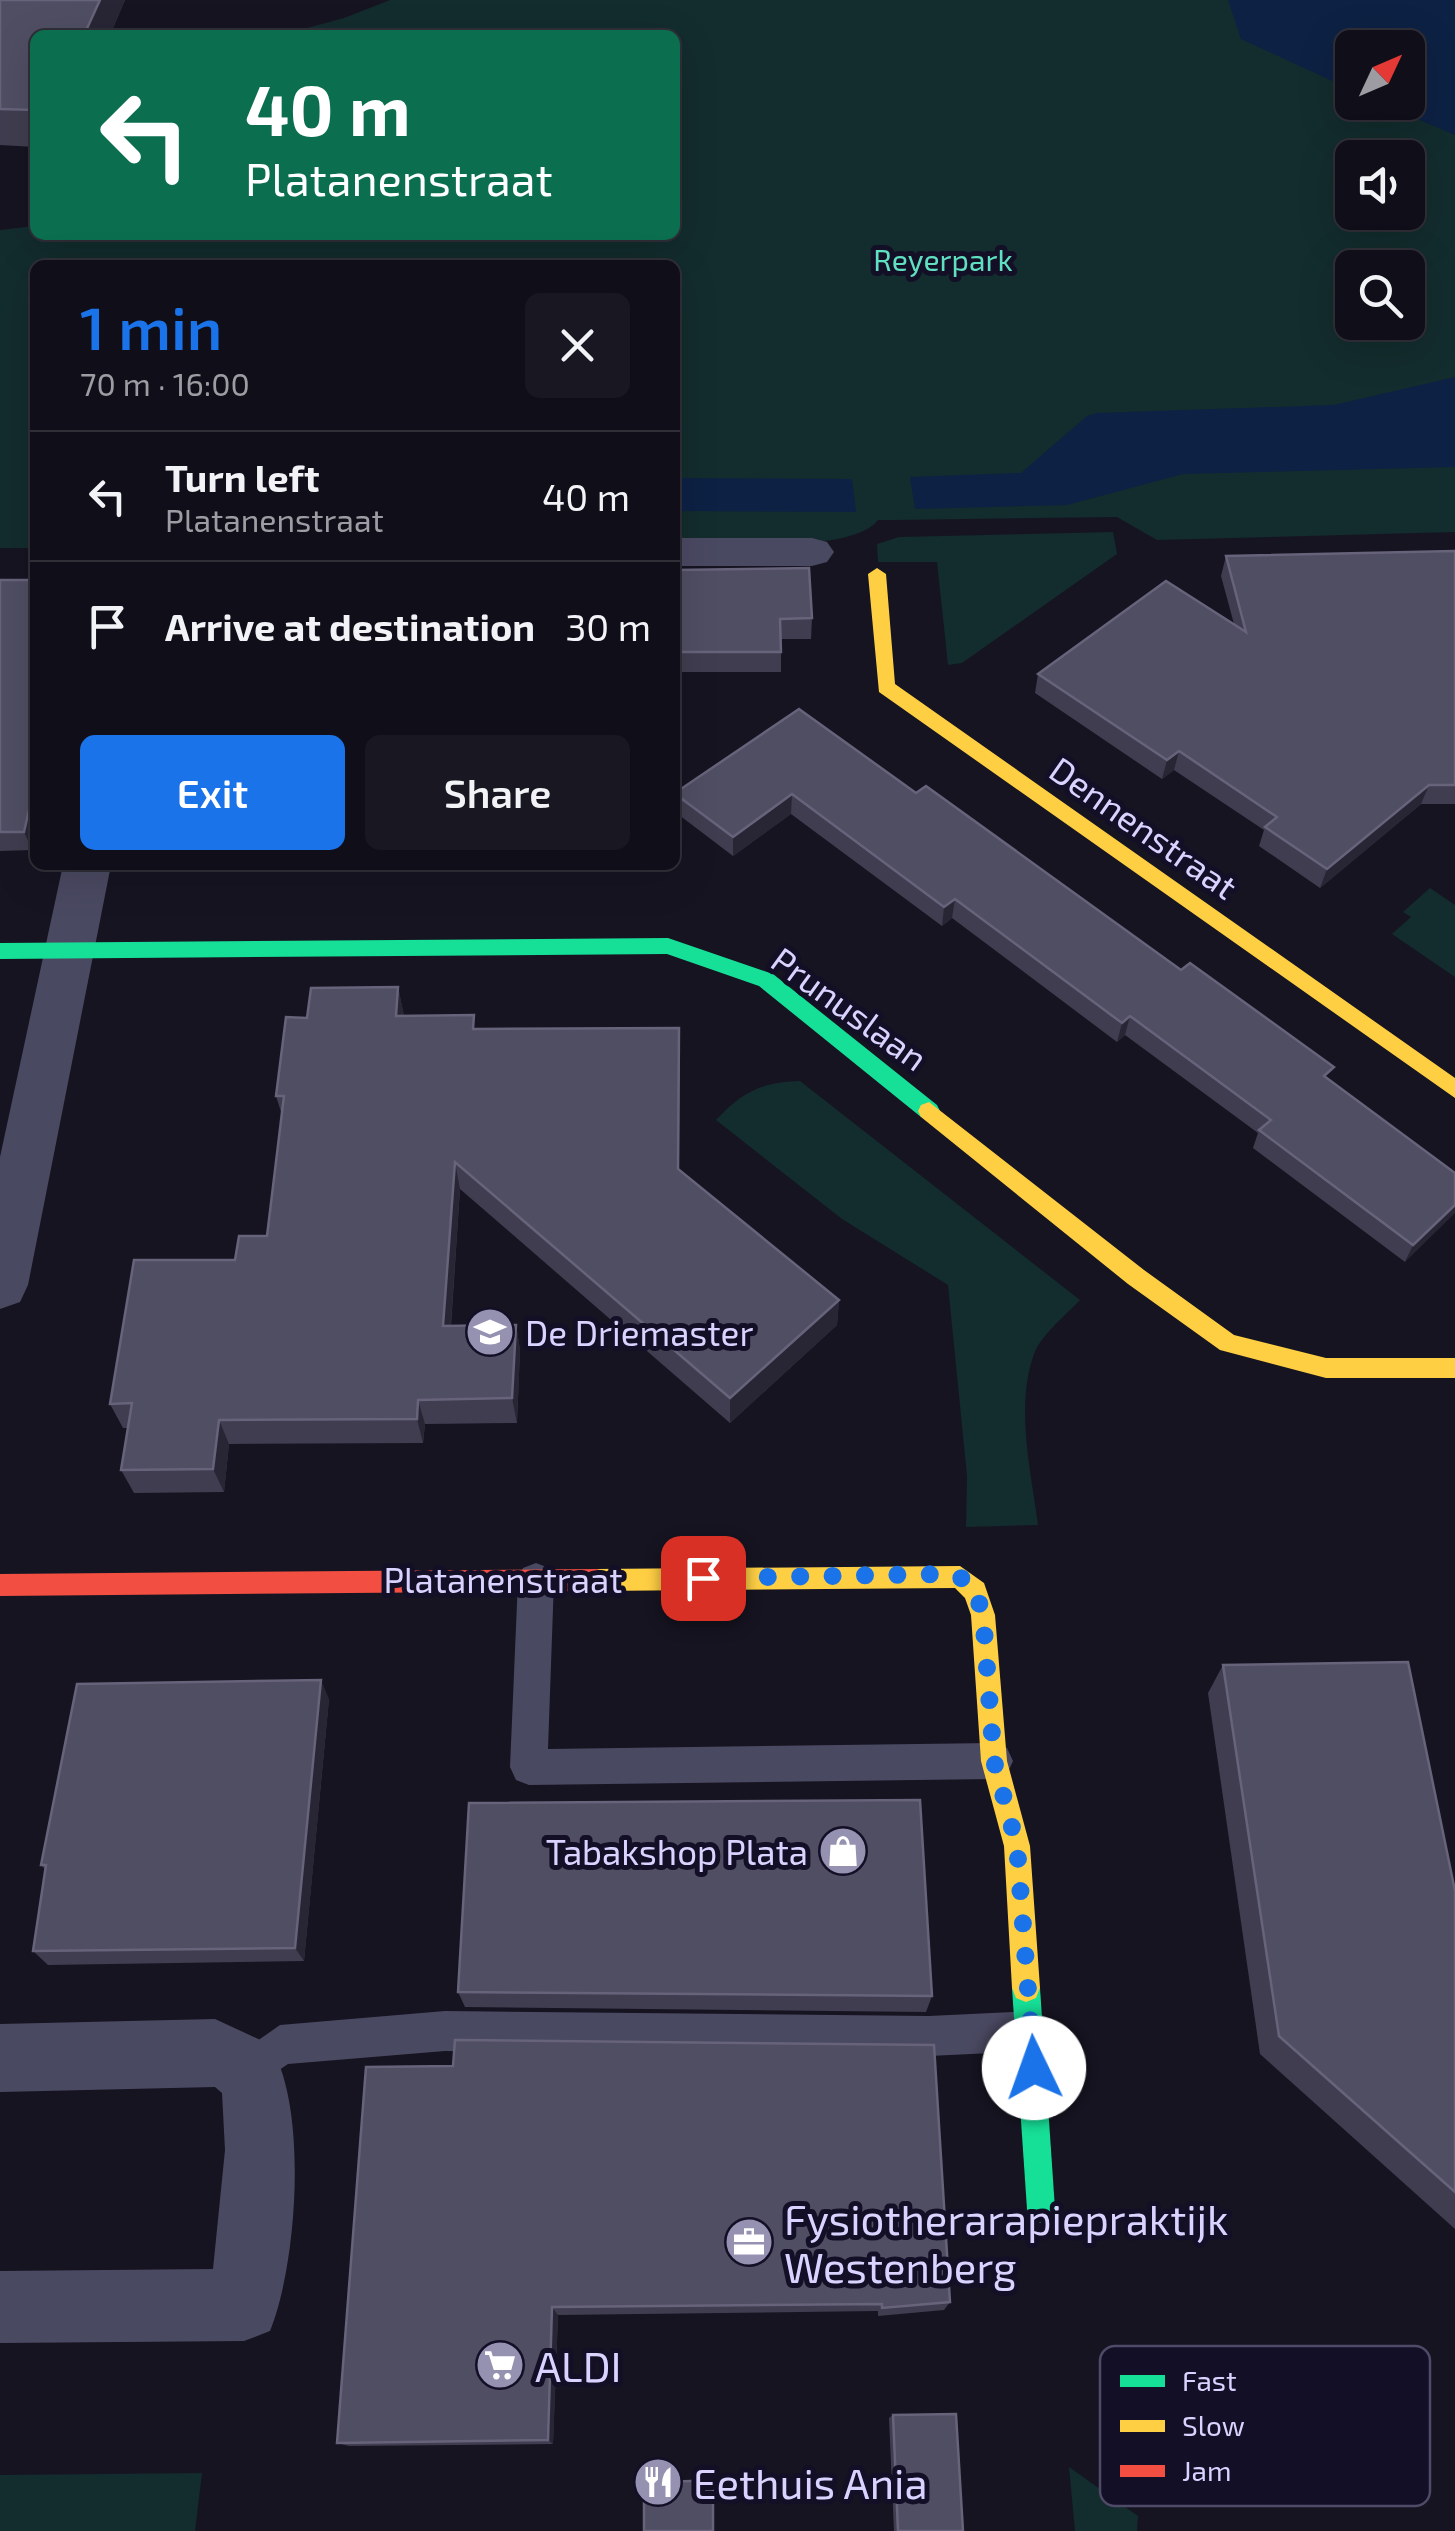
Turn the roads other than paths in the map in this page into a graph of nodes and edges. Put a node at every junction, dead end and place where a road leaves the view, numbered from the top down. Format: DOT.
graph roads {
  1 [pos="680,552"];
  2 [pos="812,552"];
  3 [pos="878,574"];
  4 [pos="86,870"];
  5 [pos="69,950"];
  6 [pos="0,951"];
  7 [pos="1455,1089"];
  8 [pos="0,1285"];
  9 [pos="1455,1368"];
  10 [pos="536,1580"];
  11 [pos="0,1585"];
  12 [pos="994,1761"];
  13 [pos="1032,2031"];
  14 [pos="0,2058"];
  15 [pos="248,2072"];
  16 [pos="1041,2210"];
  17 [pos="0,2307"];
  1 -- 2 [label="street"];
  3 -- 7 [label="street, Dennenstraat"];
  4 -- 5 [label="street"];
  5 -- 6 [label="street, Prunuslaan"];
  5 -- 8 [label="street"];
  5 -- 9 [label="street, Prunuslaan"];
  10 -- 11 [label="street, Platanenstraat"];
  10 -- 12 [label="street, Platanenstraat"];
  10 -- 12 [label="lane"];
  12 -- 13 [label="street, Platanenstraat"];
  13 -- 15 [label="lane"];
  13 -- 16 [label="street, Platanenstraat"];
  14 -- 15 [label="street"];
  15 -- 17 [label="street"];
}
